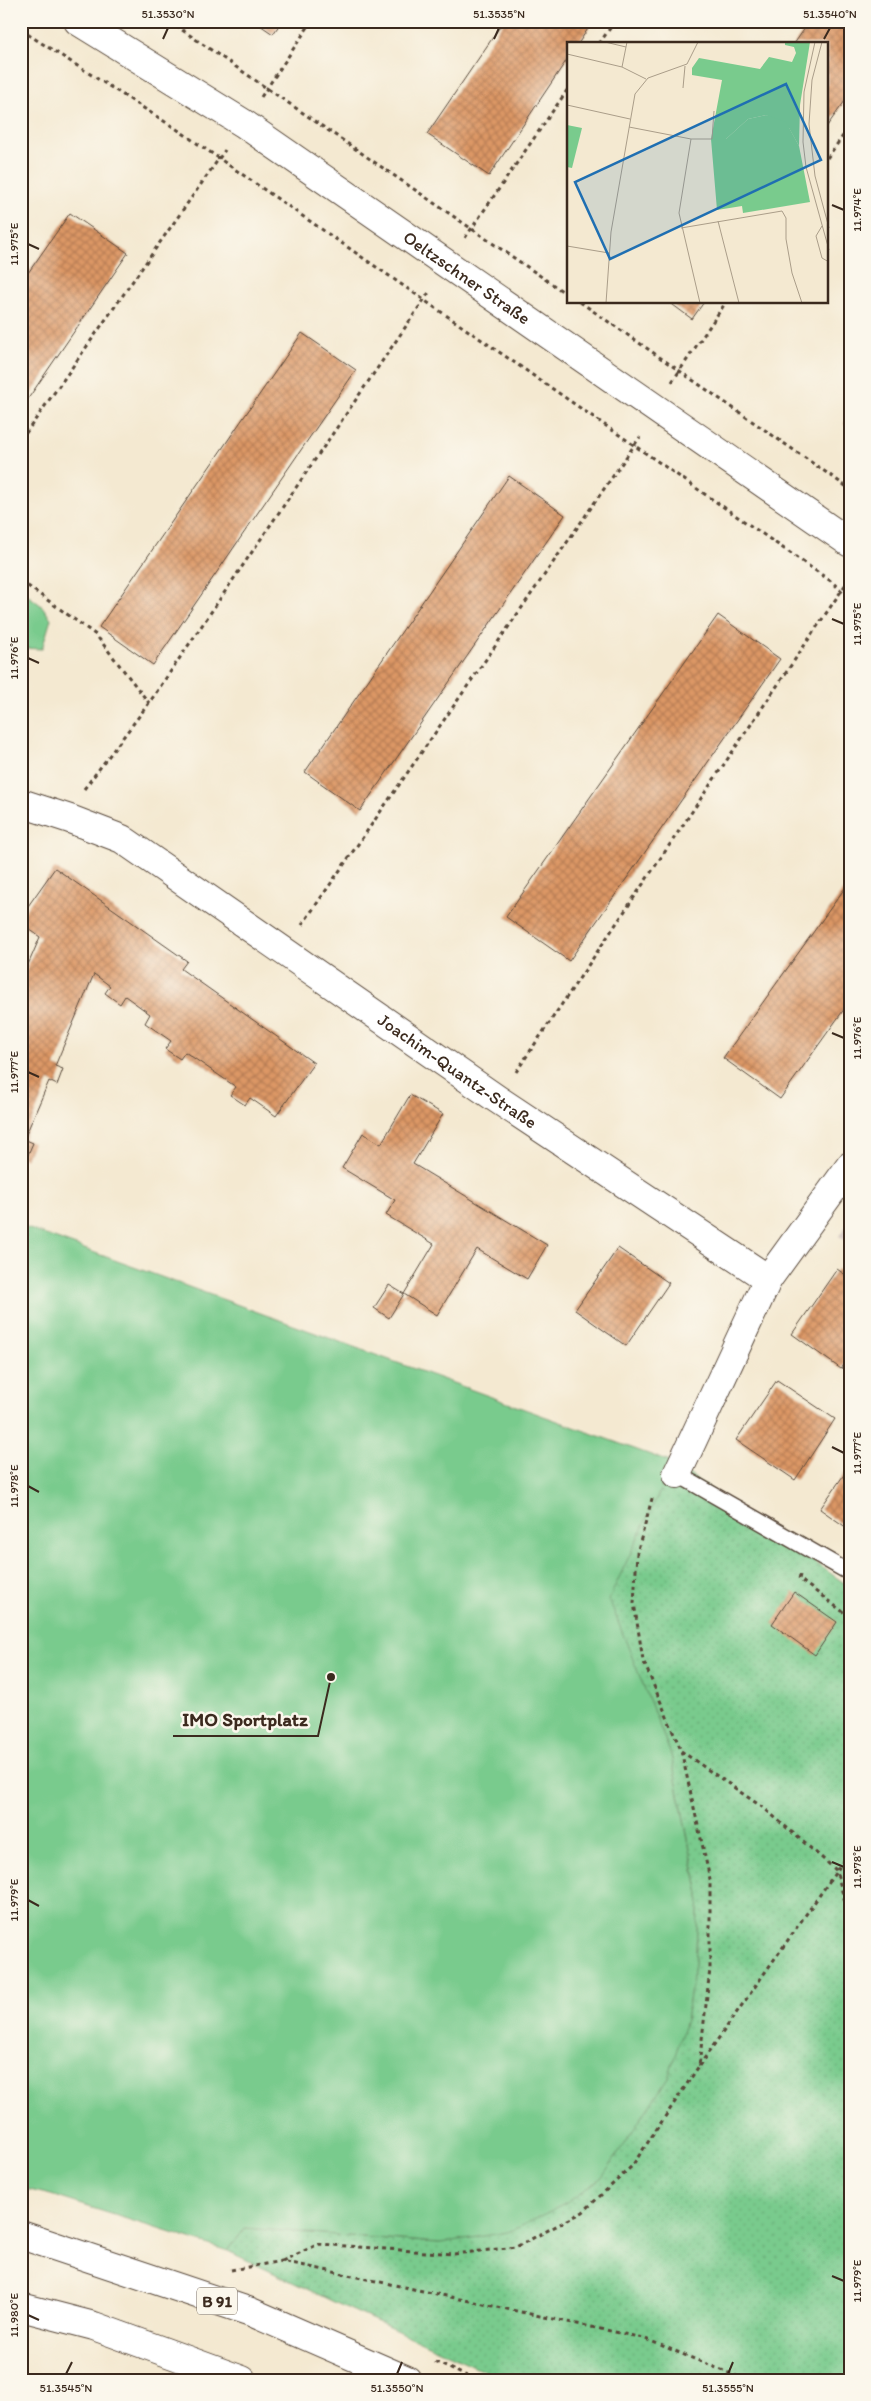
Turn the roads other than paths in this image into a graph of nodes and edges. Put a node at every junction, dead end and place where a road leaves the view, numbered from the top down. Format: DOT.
graph roads {
  1 [pos="78,21"];
  2 [pos="850,543"];
  3 [pos="21,803"];
  4 [pos="850,1166"];
  5 [pos="768,1279"];
  6 [pos="677,1474"];
  7 [pos="850,1573"];
  8 [pos="21,2235"];
  9 [pos="21,2307"];
  10 [pos="242,2380"];
  11 [pos="407,2380"];
  1 -- 2 [label="street, Oeltzschner Straße"];
  3 -- 5 [label="street, Joachim-Quantz-Straße"];
  4 -- 5 [label="street"];
  5 -- 6 [label="street"];
  6 -- 7 [label="lane"];
  8 -- 11 [label="street, B 91"];
  9 -- 10 [label="street"];
}
